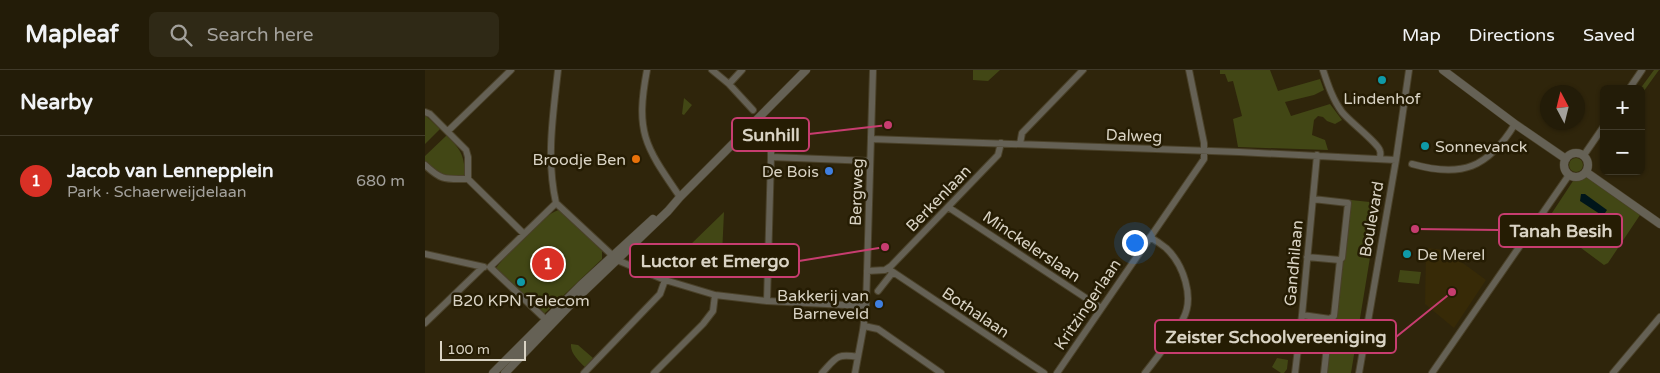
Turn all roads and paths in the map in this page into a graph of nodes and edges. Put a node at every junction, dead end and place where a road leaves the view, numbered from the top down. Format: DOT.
graph roads {
  1 [pos="511,70"];
  2 [pos="558,70"];
  3 [pos="647,70"];
  4 [pos="712,70"];
  5 [pos="742,70"];
  6 [pos="806,70"];
  7 [pos="873,70"];
  8 [pos="1083,70"];
  9 [pos="1189,70"];
  10 [pos="1323,70"];
  11 [pos="1409,70"];
  12 [pos="1443,70"];
  13 [pos="1642,70"];
  14 [pos="729,84"];
  15 [pos="1632,85"];
  16 [pos="753,110"];
  17 [pos="425,112"];
  18 [pos="1515,124"];
  19 [pos="766,127"];
  20 [pos="1601,130"];
  21 [pos="448,131"];
  22 [pos="871,139"];
  23 [pos="1001,144"];
  24 [pos="1020,144"];
  25 [pos="1205,151"];
  26 [pos="1317,155"];
  27 [pos="1584,155"];
  28 [pos="771,157"];
  29 [pos="1380,158"];
  30 [pos="1566,159"];
  31 [pos="1396,160"];
  32 [pos="871,161"];
  33 [pos="425,164"];
  34 [pos="1412,164"];
  35 [pos="1586,172"];
  36 [pos="1569,175"];
  37 [pos="468,179"];
  38 [pos="678,199"];
  39 [pos="1313,199"];
  40 [pos="556,203"];
  41 [pos="948,207"];
  42 [pos="1660,224"];
  43 [pos="524,234"];
  44 [pos="1150,236"];
  45 [pos="634,244"];
  46 [pos="425,254"];
  47 [pos="1307,257"];
  48 [pos="615,258"];
  49 [pos="1339,260"];
  50 [pos="490,267"];
  51 [pos="482,268"];
  52 [pos="891,270"];
  53 [pos="641,271"];
  54 [pos="867,271"];
  55 [pos="665,280"];
  56 [pos="877,291"];
  57 [pos="715,295"];
  58 [pos="767,301"];
  59 [pos="866,306"];
  60 [pos="1101,308"];
  61 [pos="1302,315"];
  62 [pos="542,316"];
  63 [pos="1660,317"];
  64 [pos="1330,319"];
  65 [pos="425,323"];
  66 [pos="864,326"];
  67 [pos="858,356"];
  68 [pos="1295,372"];
  69 [pos="493,373"];
  70 [pos="505,373"];
  71 [pos="584,373"];
  72 [pos="654,373"];
  73 [pos="822,373"];
  74 [pos="855,373"];
  75 [pos="941,373"];
  76 [pos="1044,373"];
  77 [pos="1057,373"];
  78 [pos="1145,373"];
  79 [pos="1303,373"];
  80 [pos="1324,373"];
  81 [pos="1359,373"];
  82 [pos="1432,373"];
  83 [pos="1613,373"];
  1 -- 21 [label="street"];
  2 -- 40 [label="street"];
  3 -- 38 [label="street"];
  4 -- 14 [label="street"];
  5 -- 14 [label="street"];
  6 -- 38 [label="street"];
  7 -- 22 [label="street, Bergweg"];
  8 -- 24 [label="street"];
  9 -- 25 [label="street"];
  10 -- 29 [label="street"];
  11 -- 31 [label="street, Boulevard"];
  12 -- 18 [label="street"];
  13 -- 15 [label="street"];
  14 -- 16 [label="street"];
  17 -- 21 [label="street"];
  18 -- 30 [label="street"];
  18 -- 34 [label="street"];
  19 -- 28 [label="street"];
  20 -- 27 [label="street"];
  21 -- 37 [label="street"];
  22 -- 23 [label="street, Dalweg"];
  22 -- 32 [label="street, Bergweg"];
  23 -- 24 [label="street, Dalweg"];
  23 -- 41 [label="street, Berkenlaan"];
  24 -- 25 [label="street, Dalweg"];
  25 -- 26 [label="street, Dalweg"];
  25 -- 44 [label="street, Kritzingerlaan"];
  26 -- 29 [label="street, Dalweg"];
  26 -- 39 [label="street, Gandhilaan"];
  27 -- 30 [label="street"];
  27 -- 35 [label="street"];
  28 -- 32 [label="street"];
  28 -- 58 [label="street"];
  29 -- 31 [label="street, Dalweg"];
  30 -- 36 [label="street"];
  31 -- 81 [label="street, Boulevard"];
  32 -- 54 [label="street, Bergweg"];
  33 -- 37 [label="street"];
  35 -- 36 [label="street"];
  35 -- 42 [label="street"];
  36 -- 82 [label="street"];
  37 -- 43 [label="street"];
  38 -- 45 [label="street"];
  38 -- 48 [label="street"];
  39 -- 47 [label="street, Gandhilaan"];
  39 -- 49 [label="street"];
  40 -- 43 [label="street"];
  40 -- 48 [label="street"];
  41 -- 52 [label="street, Berkenlaan"];
  41 -- 60 [label="street, Minckelerslaan"];
  43 -- 50 [label="street"];
  44 -- 60 [label="street, Kritzingerlaan"];
  44 -- 78 [label="street"];
  45 -- 48 [label="street"];
  45 -- 53 [label="street"];
  46 -- 51 [label="street"];
  47 -- 49 [label="street"];
  47 -- 61 [label="street, Gandhilaan"];
  48 -- 53 [label="street"];
  48 -- 69 [label="street"];
  48 -- 70 [label="street"];
  49 -- 64 [label="street"];
  50 -- 51 [label="street"];
  50 -- 62 [label="street"];
  51 -- 65 [label="street"];
  52 -- 54 [label="street"];
  52 -- 56 [label="street, Berkenlaan"];
  52 -- 76 [label="street, Bothalaan"];
  53 -- 55 [label="street"];
  54 -- 59 [label="street, Bergweg"];
  55 -- 57 [label="street"];
  55 -- 71 [label="street"];
  57 -- 58 [label="street"];
  57 -- 72 [label="street"];
  58 -- 59 [label="street"];
  59 -- 66 [label="street, Bergweg"];
  60 -- 77 [label="street, Kritzingerlaan"];
  61 -- 64 [label="street"];
  61 -- 68 [label="street, Gandhilaan"];
  63 -- 83 [label="street"];
  64 -- 80 [label="street"];
  66 -- 67 [label="street, Bergweg"];
  66 -- 75 [label="street"];
  67 -- 73 [label="street"];
  67 -- 74 [label="street, Bergweg"];
  68 -- 79 [label="street"];
}
